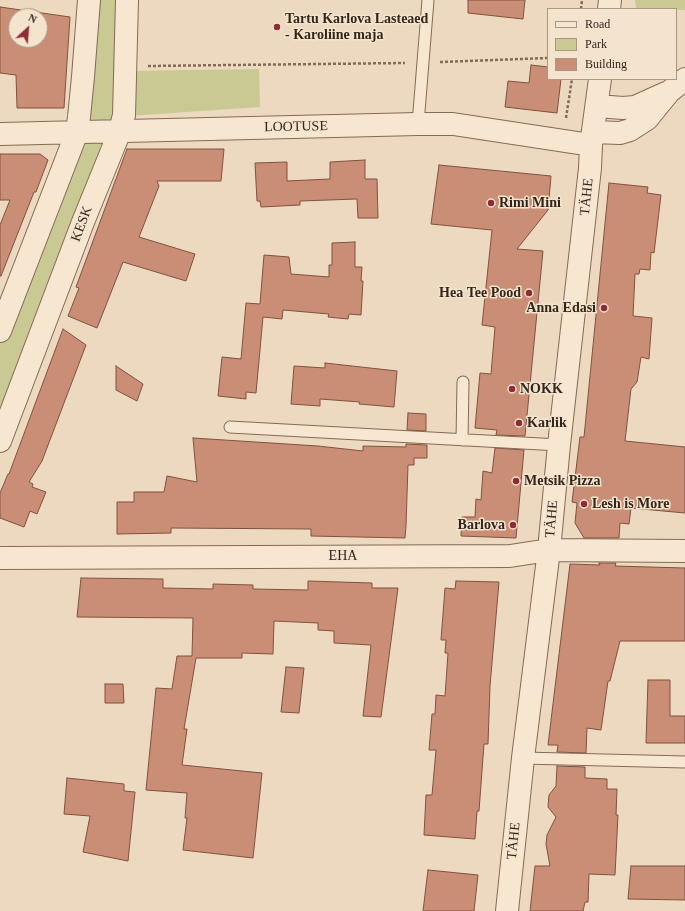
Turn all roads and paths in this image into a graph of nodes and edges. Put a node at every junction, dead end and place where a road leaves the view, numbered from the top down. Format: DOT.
graph roads {
  1 [pos="89,0"];
  2 [pos="127,0"];
  3 [pos="428,0"];
  4 [pos="547,58"];
  5 [pos="424,62"];
  6 [pos="125,77"];
  7 [pos="600,80"];
  8 [pos="677,86"];
  9 [pos="597,106"];
  10 [pos="418,124"];
  11 [pos="120,131"];
  12 [pos="76,132"];
  13 [pos="0,134"];
  14 [pos="592,139"];
  15 [pos="0,331"];
  16 [pos="463,382"];
  17 [pos="230,427"];
  18 [pos="462,440"];
  19 [pos="0,441"];
  20 [pos="559,445"];
  21 [pos="549,550"];
  22 [pos="685,550"];
  23 [pos="0,558"];
  24 [pos="523,758"];
  25 [pos="685,762"];
  26 [pos="507,911"];
  1 -- 12 [label="street"];
  2 -- 6 [label="street, KESK"];
  3 -- 5 [label="lane"];
  4 -- 5 [label="path"];
  5 -- 6 [label="path"];
  5 -- 10 [label="lane"];
  6 -- 11 [label="street, KESK"];
  7 -- 9 [label="street, TÄHE"];
  8 -- 9 [label="street"];
  8 -- 14 [label="street, LOOTUSE"];
  9 -- 14 [label="street, TÄHE"];
  10 -- 11 [label="street, LOOTUSE"];
  10 -- 14 [label="street, LOOTUSE"];
  11 -- 12 [label="street, LOOTUSE"];
  11 -- 19 [label="street, KESK"];
  12 -- 13 [label="street, LOOTUSE"];
  12 -- 15 [label="street"];
  14 -- 20 [label="street, TÄHE"];
  16 -- 18 [label="lane"];
  17 -- 18 [label="lane"];
  18 -- 20 [label="lane"];
  20 -- 21 [label="street, TÄHE"];
  21 -- 22 [label="street, EHA"];
  21 -- 23 [label="street, EHA"];
  21 -- 24 [label="street, TÄHE"];
  24 -- 25 [label="lane"];
  24 -- 26 [label="street, TÄHE"];
}
